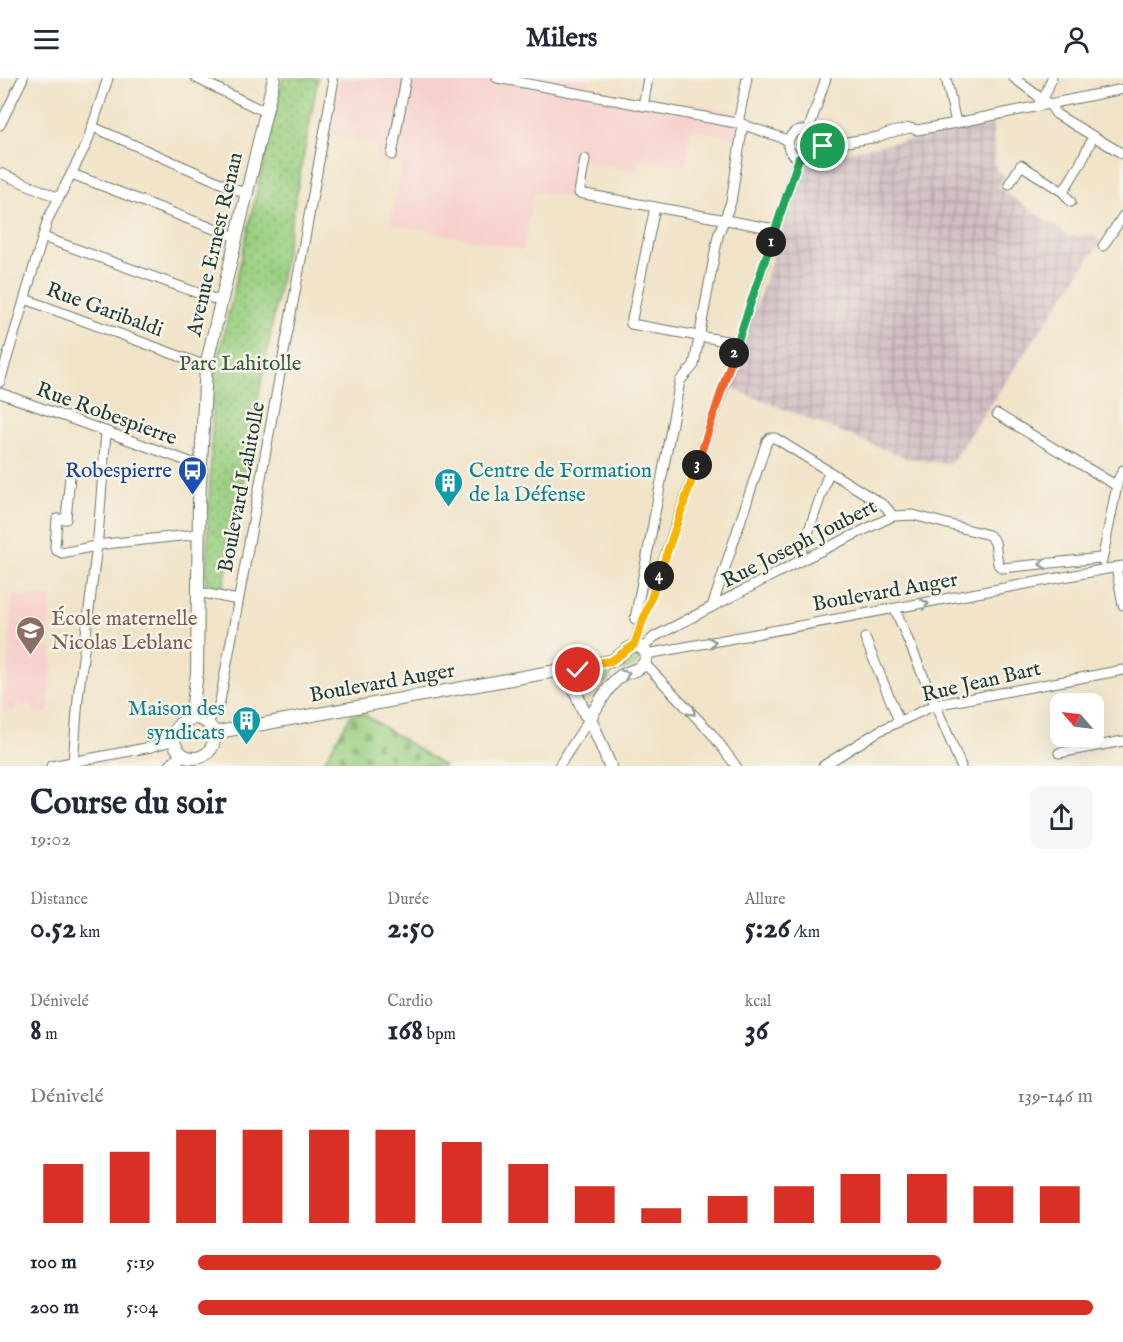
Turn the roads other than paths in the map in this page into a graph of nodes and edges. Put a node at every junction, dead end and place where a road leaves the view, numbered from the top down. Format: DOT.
graph roads {
  1 [pos="23,78"];
  2 [pos="108,78"];
  3 [pos="198,78"];
  4 [pos="274,78"];
  5 [pos="333,78"];
  6 [pos="406,78"];
  7 [pos="497,78"];
  8 [pos="648,78"];
  9 [pos="747,78"];
  10 [pos="826,78"];
  11 [pos="946,78"];
  12 [pos="1014,78"];
  13 [pos="1052,78"];
  14 [pos="1123,89"];
  15 [pos="1045,104"];
  16 [pos="643,106"];
  17 [pos="266,110"];
  18 [pos="956,123"];
  19 [pos="740,124"];
  20 [pos="0,125"];
  21 [pos="93,127"];
  22 [pos="808,131"];
  23 [pos="1093,137"];
  24 [pos="788,140"];
  25 [pos="816,147"];
  26 [pos="392,154"];
  27 [pos="1123,154"];
  28 [pos="799,158"];
  29 [pos="585,159"];
  30 [pos="0,173"];
  31 [pos="72,174"];
  32 [pos="1009,184"];
  33 [pos="1063,192"];
  34 [pos="246,194"];
  35 [pos="59,198"];
  36 [pos="1071,202"];
  37 [pos="655,207"];
  38 [pos="1123,216"];
  39 [pos="724,220"];
  40 [pos="775,229"];
  41 [pos="43,237"];
  42 [pos="235,237"];
  43 [pos="1103,246"];
  44 [pos="25,299"];
  45 [pos="220,301"];
  46 [pos="700,336"];
  47 [pos="738,343"];
  48 [pos="206,366"];
  49 [pos="0,382"];
  50 [pos="0,393"];
  51 [pos="997,414"];
  52 [pos="106,432"];
  53 [pos="201,466"];
  54 [pos="1123,470"];
  55 [pos="829,472"];
  56 [pos="70,476"];
  57 [pos="1117,486"];
  58 [pos="893,516"];
  59 [pos="199,534"];
  60 [pos="96,546"];
  61 [pos="1101,558"];
  62 [pos="798,562"];
  63 [pos="1120,567"];
  64 [pos="1103,570"];
  65 [pos="198,592"];
  66 [pos="238,600"];
  67 [pos="1123,604"];
  68 [pos="712,607"];
  69 [pos="895,609"];
  70 [pos="638,622"];
  71 [pos="865,638"];
  72 [pos="646,656"];
  73 [pos="586,665"];
  74 [pos="557,670"];
  75 [pos="1123,670"];
  76 [pos="576,693"];
  77 [pos="600,703"];
  78 [pos="935,705"];
  79 [pos="590,718"];
  80 [pos="899,721"];
  81 [pos="203,723"];
  82 [pos="174,740"];
  83 [pos="1123,741"];
  84 [pos="1059,753"];
  85 [pos="190,760"];
  86 [pos="73,763"];
  87 [pos="51,766"];
  88 [pos="171,766"];
  89 [pos="560,766"];
  90 [pos="610,766"];
  91 [pos="736,766"];
  92 [pos="823,766"];
  93 [pos="961,766"];
  1 -- 20 [label="street"];
  2 -- 21 [label="street"];
  3 -- 17 [label="street"];
  4 -- 17 [label="main road, Avenue Ernest Renan"];
  5 -- 66 [label="street, Boulevard Lahitolle"];
  6 -- 26 [label="street"];
  7 -- 16 [label="street"];
  8 -- 16 [label="street"];
  9 -- 19 [label="street"];
  10 -- 22 [label="street"];
  11 -- 18 [label="street"];
  12 -- 15 [label="street"];
  13 -- 15 [label="street"];
  14 -- 15 [label="street"];
  15 -- 18 [label="street"];
  15 -- 23 [label="street"];
  16 -- 19 [label="street"];
  17 -- 34 [label="main road, Avenue Ernest Renan"];
  18 -- 25 [label="street"];
  19 -- 24 [label="street"];
  19 -- 39 [label="street"];
  21 -- 31 [label="street"];
  21 -- 34 [label="street"];
  22 -- 24 [label="street"];
  22 -- 25 [label="street"];
  23 -- 27 [label="street"];
  23 -- 33 [label="street"];
  24 -- 28 [label="street"];
  25 -- 28 [label="street"];
  28 -- 40 [label="street"];
  29 -- 37 [label="street"];
  30 -- 35 [label="street"];
  31 -- 35 [label="street"];
  31 -- 42 [label="street"];
  32 -- 33 [label="street"];
  33 -- 36 [label="street"];
  34 -- 42 [label="main road, Avenue Ernest Renan"];
  35 -- 41 [label="street"];
  37 -- 39 [label="street"];
  37 -- 46 [label="street"];
  38 -- 43 [label="street"];
  39 -- 40 [label="street"];
  39 -- 46 [label="street"];
  40 -- 47 [label="street"];
  41 -- 44 [label="street"];
  41 -- 45 [label="street"];
  42 -- 45 [label="main road, Avenue Ernest Renan"];
  44 -- 48 [label="street, Rue Garibaldi"];
  44 -- 49 [label="street"];
  45 -- 48 [label="main road, Avenue Ernest Renan"];
  46 -- 47 [label="street"];
  46 -- 70 [label="street"];
  47 -- 70 [label="street"];
  48 -- 53 [label="main road, Avenue Ernest Renan"];
  50 -- 52 [label="street, Rue Robespierre"];
  51 -- 57 [label="street"];
  52 -- 53 [label="street, Rue Robespierre"];
  52 -- 60 [label="street"];
  53 -- 59 [label="main road, Avenue Ernest Renan"];
  54 -- 57 [label="street"];
  55 -- 58 [label="street"];
  55 -- 62 [label="street"];
  55 -- 68 [label="street"];
  56 -- 60 [label="street"];
  57 -- 61 [label="street"];
  61 -- 58 [label="street, Rue Joseph Joubert, one-way"];
  58 -- 62 [label="street, Rue Joseph Joubert"];
  59 -- 60 [label="street"];
  59 -- 65 [label="main road, Avenue Ernest Renan"];
  60 -- 86 [label="street"];
  61 -- 64 [label="street"];
  62 -- 68 [label="street, Rue Joseph Joubert"];
  63 -- 64 [label="street, Boulevard Auger"];
  63 -- 67 [label="street"];
  69 -- 64 [label="street, Boulevard Auger, one-way"];
  65 -- 66 [label="street"];
  65 -- 81 [label="main road, Avenue Ernest Renan"];
  66 -- 81 [label="street, Boulevard Lahitolle"];
  68 -- 72 [label="street, Rue Joseph Joubert"];
  72 -- 69 [label="street, Boulevard Auger, one-way"];
  69 -- 78 [label="street"];
  70 -- 72 [label="street"];
  71 -- 80 [label="street"];
  72 -- 73 [label="main road, Boulevard Auger"];
  77 -- 72 [label="main road, one-way"];
  72 -- 91 [label="street, one-way"];
  73 -- 74 [label="main road, Boulevard Auger"];
  73 -- 76 [label="main road"];
  74 -- 76 [label="main road"];
  74 -- 81 [label="main road, Boulevard Auger"];
  75 -- 78 [label="street, Rue Jean Bart"];
  76 -- 77 [label="main road"];
  76 -- 79 [label="main road"];
  77 -- 79 [label="main road"];
  78 -- 80 [label="street, Rue Jean Bart"];
  78 -- 93 [label="street"];
  79 -- 89 [label="street"];
  79 -- 90 [label="main road"];
  80 -- 92 [label="street, Rue Jean Bart"];
  81 -- 82 [label="main road"];
  81 -- 85 [label="main road"];
  82 -- 85 [label="main road"];
  82 -- 86 [label="street"];
  83 -- 84 [label="street"];
  85 -- 88 [label="main road"];
  86 -- 87 [label="street"];
}
